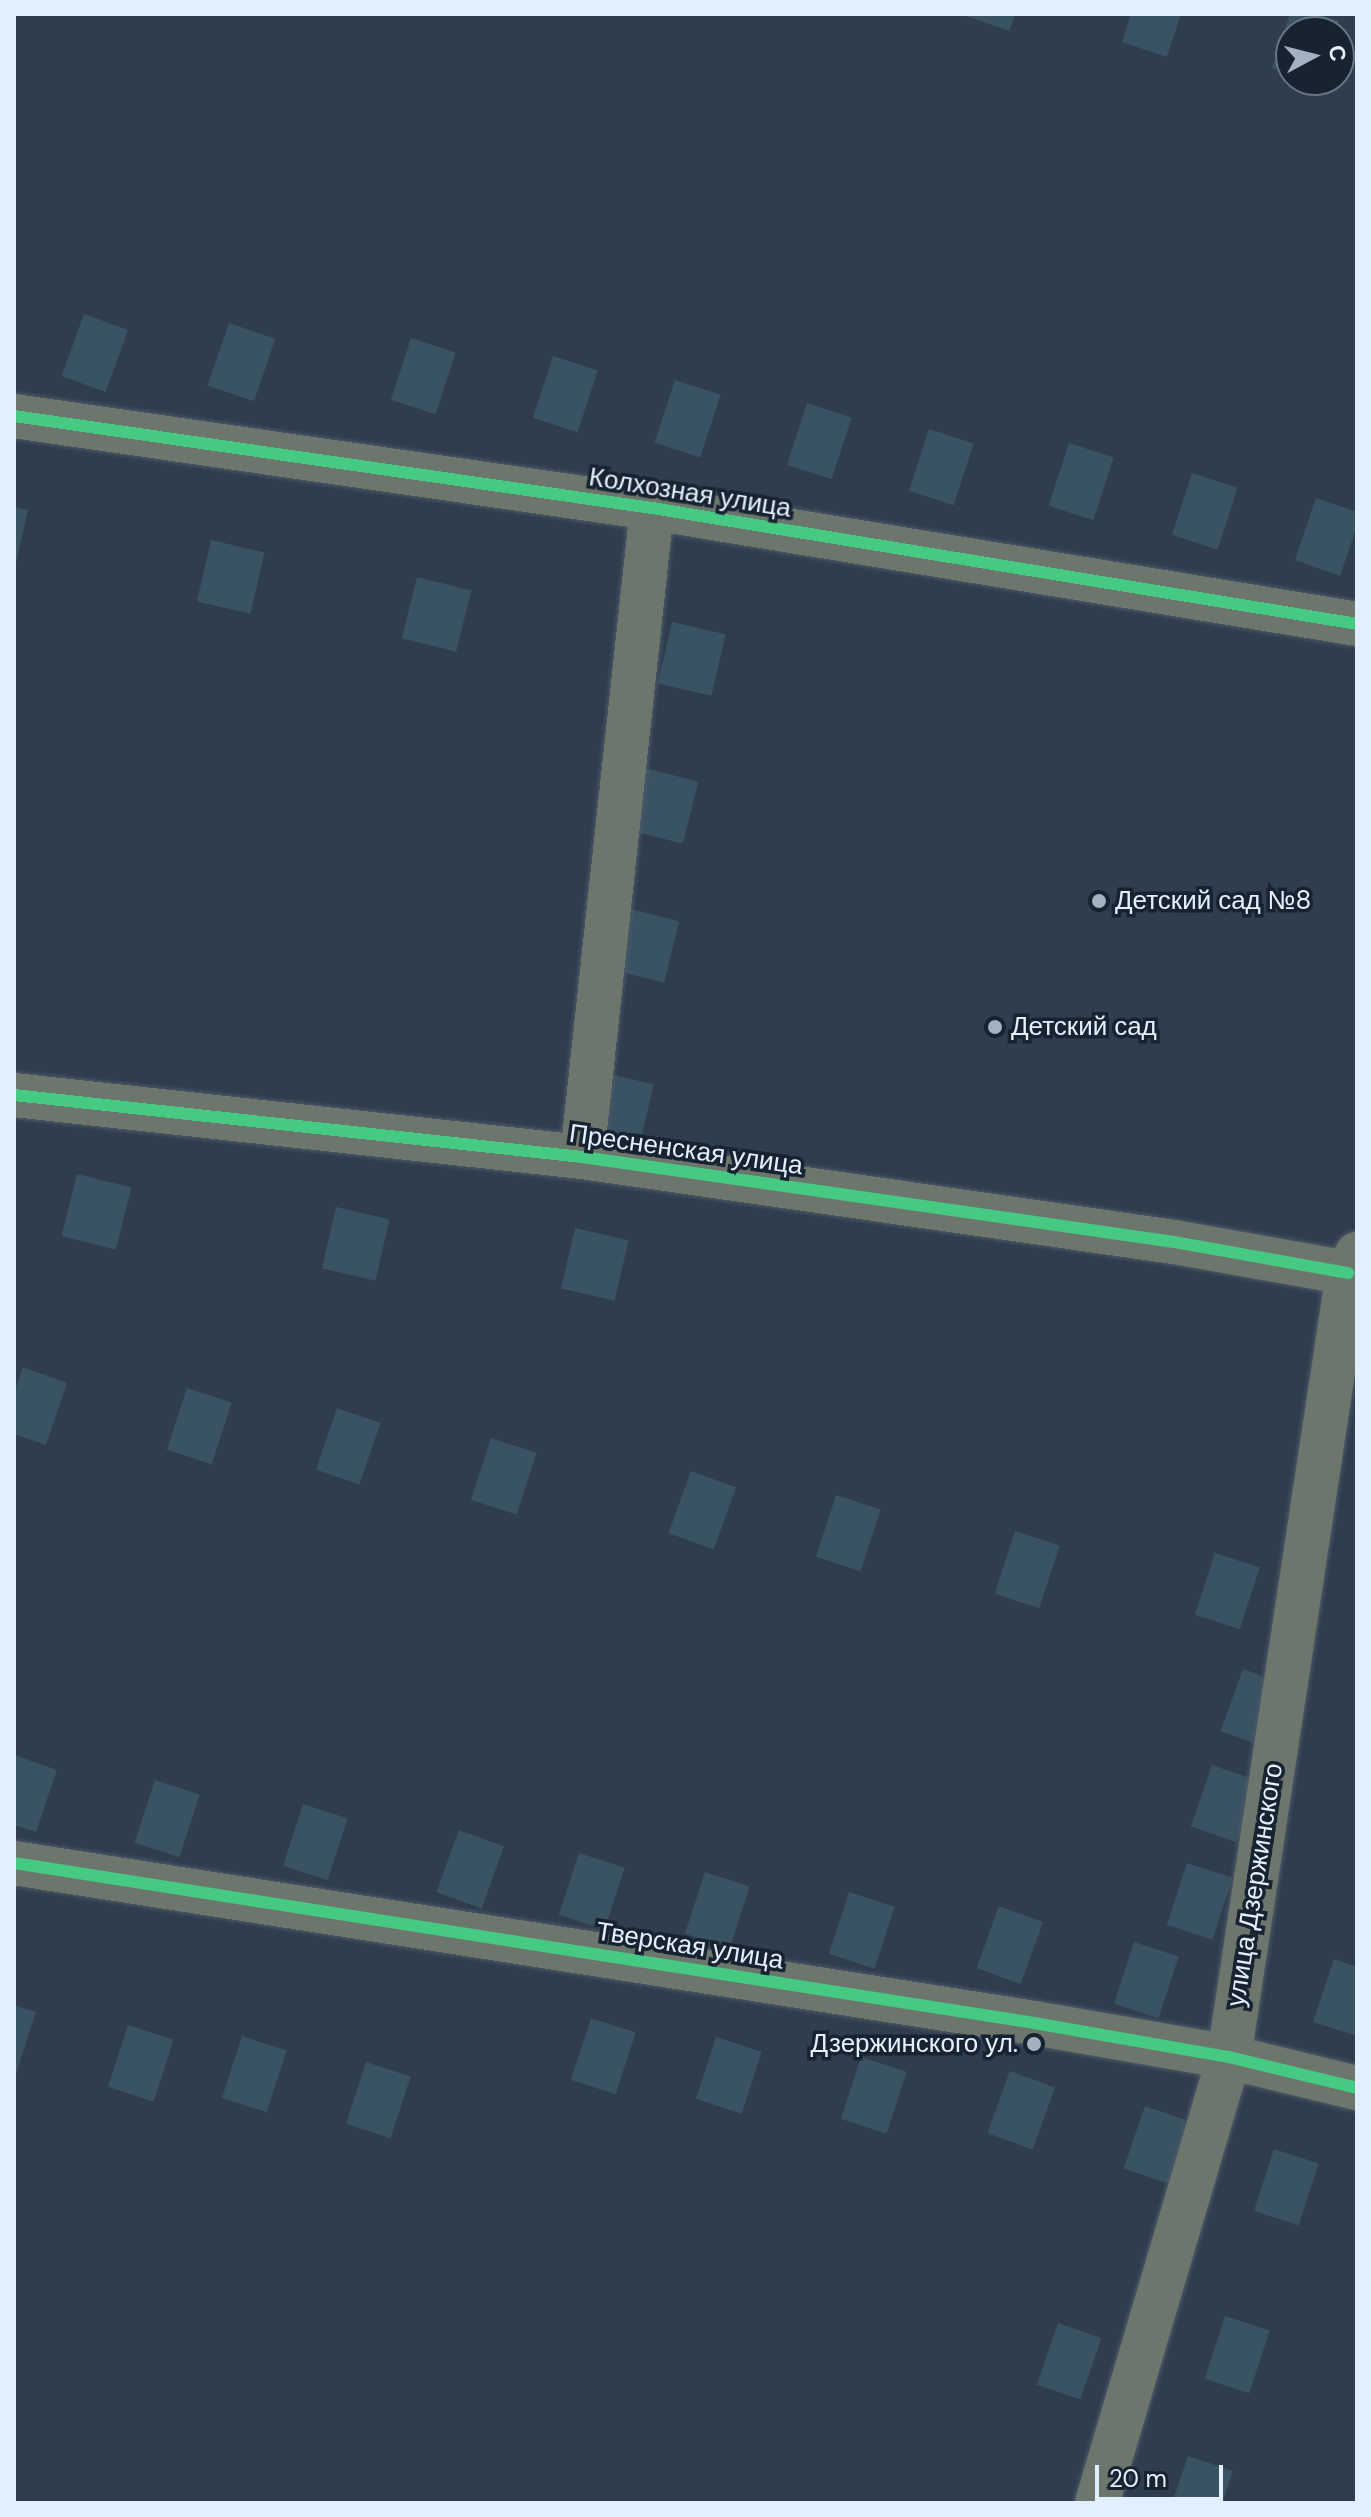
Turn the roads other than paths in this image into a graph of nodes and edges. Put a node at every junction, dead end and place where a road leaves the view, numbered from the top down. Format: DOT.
graph roads {
  1 [pos="14,416"];
  2 [pos="652,508"];
  3 [pos="1357,624"];
  4 [pos="14,1095"];
  5 [pos="582,1157"];
  6 [pos="1352,1264"];
  7 [pos="14,1863"];
  8 [pos="1229,2057"];
  9 [pos="1357,2088"];
  10 [pos="1097,2503"];
  1 -- 2 [label="street, Колхозная улица"];
  2 -- 3 [label="street, Колхозная улица"];
  2 -- 5 [label="street"];
  4 -- 5 [label="street, Пресненская улица"];
  5 -- 6 [label="street, Пресненская улица"];
  6 -- 8 [label="street, улица Дзержинского"];
  7 -- 8 [label="street, Тверская улица"];
  8 -- 9 [label="street, Тверская улица"];
  8 -- 10 [label="street, улица Дзержинского"];
}
